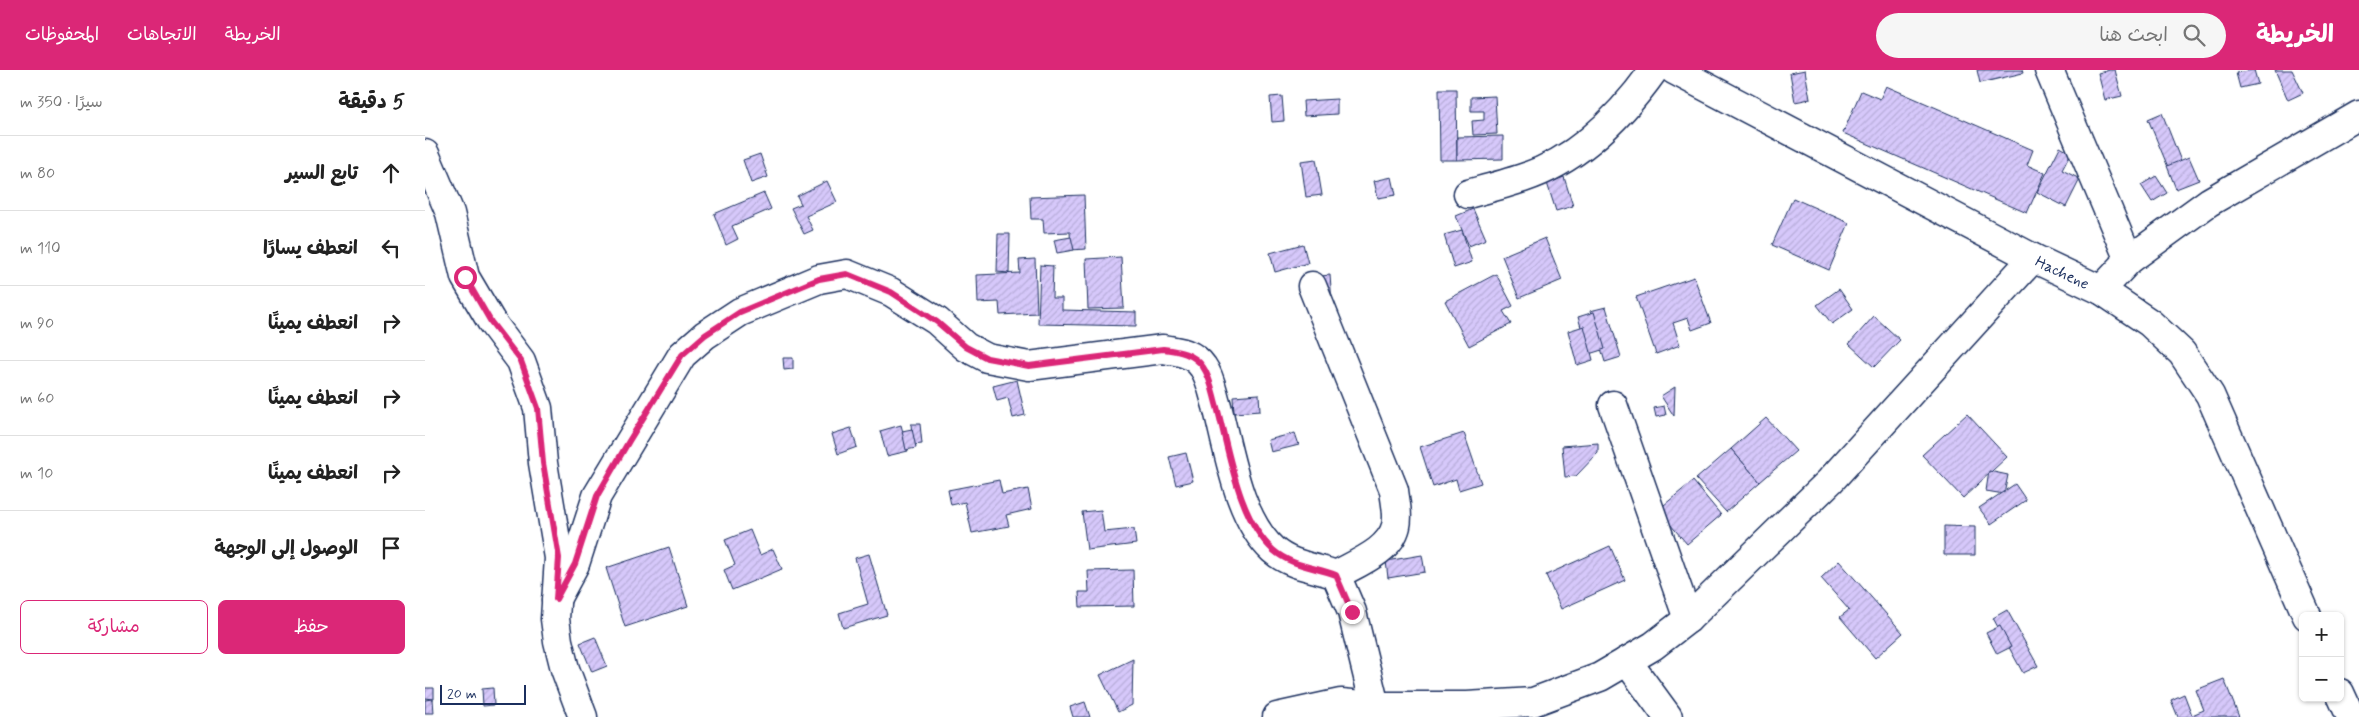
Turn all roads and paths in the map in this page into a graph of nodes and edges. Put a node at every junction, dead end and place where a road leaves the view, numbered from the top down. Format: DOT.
graph roads {
  1 [pos="1654,70"];
  2 [pos="1674,70"];
  3 [pos="2049,70"];
  4 [pos="2359,116"];
  5 [pos="425,154"];
  6 [pos="1468,194"];
  7 [pos="2033,258"];
  8 [pos="2129,260"];
  9 [pos="1312,286"];
  10 [pos="2101,290"];
  11 [pos="1613,405"];
  12 [pos="1336,575"];
  13 [pos="556,599"];
  14 [pos="2305,612"];
  15 [pos="1688,619"];
  16 [pos="1627,661"];
  17 [pos="2344,701"];
  18 [pos="1375,706"];
  19 [pos="583,717"];
  20 [pos="1277,717"];
  21 [pos="1668,717"];
  22 [pos="2351,717"];
  1 -- 6 [label="street"];
  2 -- 7 [label="street, Hachene"];
  3 -- 8 [label="street"];
  4 -- 8 [label="street"];
  5 -- 13 [label="street"];
  7 -- 10 [label="street, Hachene"];
  7 -- 15 [label="street"];
  8 -- 10 [label="street"];
  9 -- 12 [label="street"];
  10 -- 14 [label="street, Hachene"];
  11 -- 15 [label="street"];
  12 -- 13 [label="street"];
  12 -- 18 [label="street"];
  13 -- 19 [label="street"];
  15 -- 16 [label="street"];
  16 -- 18 [label="street"];
  16 -- 21 [label="street"];
  17 -- 22 [label="street"];
  18 -- 20 [label="street"];
}
